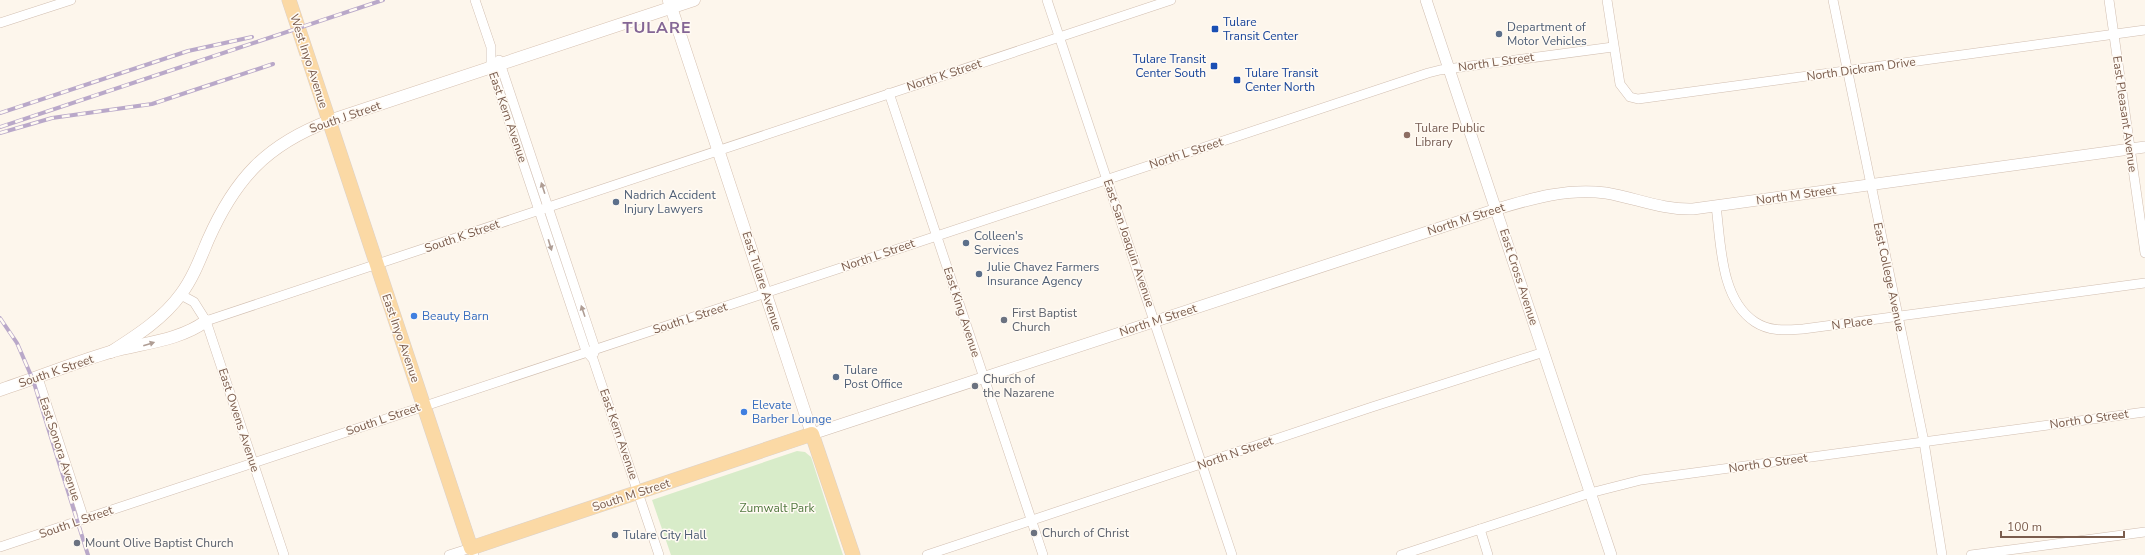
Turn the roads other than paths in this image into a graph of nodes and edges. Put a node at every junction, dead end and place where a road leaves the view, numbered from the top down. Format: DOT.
graph roads {
  1 [pos="70,0"];
  2 [pos="289,0"];
  3 [pos="476,0"];
  4 [pos="694,0"];
  5 [pos="1048,0"];
  6 [pos="1171,0"];
  7 [pos="1426,0"];
  8 [pos="1607,0"];
  9 [pos="1832,0"];
  10 [pos="2109,0"];
  11 [pos="670,4"];
  12 [pos="0,23"];
  13 [pos="2145,30"];
  14 [pos="2113,34"];
  15 [pos="1059,37"];
  16 [pos="1613,47"];
  17 [pos="497,66"];
  18 [pos="1449,69"];
  19 [pos="1847,71"];
  20 [pos="889,93"];
  21 [pos="329,121"];
  22 [pos="2145,148"];
  23 [pos="2130,150"];
  24 [pos="718,151"];
  25 [pos="1107,178"];
  26 [pos="1870,185"];
  27 [pos="1716,206"];
  28 [pos="549,207"];
  29 [pos="1497,209"];
  30 [pos="539,210"];
  31 [pos="937,235"];
  32 [pos="2145,253"];
  33 [pos="376,265"];
  34 [pos="2145,282"];
  35 [pos="766,293"];
  36 [pos="181,295"];
  37 [pos="1897,317"];
  38 [pos="206,321"];
  39 [pos="1155,321"];
  40 [pos="595,348"];
  41 [pos="586,351"];
  42 [pos="111,352"];
  43 [pos="1544,352"];
  44 [pos="593,358"];
  45 [pos="38,378"];
  46 [pos="984,378"];
  47 [pos="0,390"];
  48 [pos="423,405"];
  49 [pos="2145,412"];
  50 [pos="812,434"];
  51 [pos="1924,442"];
  52 [pos="252,463"];
  53 [pos="1201,464"];
  54 [pos="639,492"];
  55 [pos="1590,493"];
  56 [pos="84,519"];
  57 [pos="1031,520"];
  58 [pos="1480,529"];
  59 [pos="2145,532"];
  60 [pos="0,547"];
  61 [pos="473,551"];
  62 [pos="284,555"];
  63 [pos="449,555"];
  64 [pos="660,555"];
  65 [pos="853,555"];
  66 [pos="927,555"];
  67 [pos="1043,555"];
  68 [pos="1232,555"];
  69 [pos="1401,555"];
  70 [pos="1488,555"];
  71 [pos="1611,555"];
  72 [pos="1942,555"];
  73 [pos="1971,555"];
  1 -- 12 [label="street"];
  2 -- 21 [label="main road, West Inyo Avenue"];
  3 -- 17 [label="street, East Kern Avenue"];
  4 -- 11 [label="main road, South J Street"];
  5 -- 15 [label="street, East San Joaquin Avenue"];
  6 -- 15 [label="street, North K Street"];
  7 -- 18 [label="street, East Cross Avenue"];
  8 -- 16 [label="street, North Dickram Drive"];
  9 -- 19 [label="street, East College Avenue"];
  10 -- 14 [label="street, East Pleasant Avenue"];
  11 -- 17 [label="main road, South J Street"];
  11 -- 24 [label="main road, East Tulare Avenue"];
  13 -- 14 [label="street, North Dickram Drive"];
  14 -- 19 [label="street, North Dickram Drive"];
  14 -- 23 [label="street, East Pleasant Avenue"];
  15 -- 20 [label="street, North K Street"];
  15 -- 25 [label="street, East San Joaquin Avenue"];
  16 -- 18 [label="street, North L Street"];
  16 -- 19 [label="street, North Dickram Drive"];
  17 -- 21 [label="main road, South J Street"];
  28 -- 17 [label="street, East Kern Avenue, one-way"];
  17 -- 30 [label="street, East Kern Avenue"];
  18 -- 25 [label="street, North L Street"];
  18 -- 29 [label="street, East Cross Avenue"];
  19 -- 26 [label="street, East College Avenue"];
  20 -- 24 [label="street, North K Street"];
  20 -- 31 [label="street, East King Avenue"];
  21 -- 33 [label="main road, East Inyo Avenue"];
  21 -- 36 [label="main road, South J Street"];
  22 -- 23 [label="street, North M Street"];
  23 -- 26 [label="street, North M Street"];
  23 -- 32 [label="street, East Pleasant Avenue"];
  24 -- 28 [label="street, South K Street"];
  24 -- 35 [label="main road, East Tulare Avenue"];
  25 -- 31 [label="street, North L Street"];
  25 -- 39 [label="street, East San Joaquin Avenue"];
  26 -- 27 [label="street, North M Street"];
  26 -- 37 [label="street, East College Avenue"];
  27 -- 29 [label="street, North M Street"];
  27 -- 37 [label="street, N Place"];
  28 -- 30 [label="street, South K Street"];
  40 -- 28 [label="street, East Kern Avenue, one-way"];
  29 -- 39 [label="street, North M Street"];
  29 -- 43 [label="street, East Cross Avenue"];
  30 -- 33 [label="street, South K Street"];
  30 -- 41 [label="street, East Kern Avenue, one-way"];
  31 -- 35 [label="street, North L Street"];
  31 -- 46 [label="street, East King Avenue"];
  33 -- 38 [label="street, South K Street"];
  33 -- 48 [label="main road, East Inyo Avenue"];
  34 -- 37 [label="street, N Place"];
  35 -- 40 [label="street, South L Street"];
  35 -- 50 [label="main road, East Tulare Avenue"];
  36 -- 38 [label="street, East Owens Avenue"];
  36 -- 42 [label="main road, South J Street"];
  37 -- 51 [label="street, East College Avenue"];
  42 -- 38 [label="main road, one-way"];
  38 -- 52 [label="street, East Owens Avenue"];
  39 -- 46 [label="street, North M Street"];
  39 -- 53 [label="street, East San Joaquin Avenue"];
  40 -- 41 [label="street, South L Street"];
  40 -- 44 [label="street, East Kern Avenue"];
  41 -- 44 [label="street, East Kern Avenue"];
  41 -- 48 [label="street, South L Street"];
  42 -- 45 [label="main road, South K Street"];
  43 -- 53 [label="street, North N Street"];
  43 -- 55 [label="street, East Cross Avenue"];
  44 -- 54 [label="street, East Kern Avenue"];
  45 -- 47 [label="main road, South K Street"];
  45 -- 56 [label="street, East Sonora Avenue"];
  46 -- 50 [label="street, North M Street"];
  46 -- 57 [label="street, East King Avenue"];
  48 -- 52 [label="street, South L Street"];
  48 -- 61 [label="main road, East Inyo Avenue"];
  49 -- 51 [label="street, North O Street"];
  50 -- 54 [label="main road, South M Street"];
  50 -- 65 [label="main road, East Tulare Avenue"];
  51 -- 55 [label="street, North O Street"];
  51 -- 72 [label="street, East College Avenue"];
  52 -- 56 [label="street, South L Street"];
  52 -- 62 [label="street, East Owens Avenue"];
  53 -- 57 [label="street, North N Street"];
  53 -- 68 [label="street, East San Joaquin Avenue"];
  54 -- 61 [label="main road, South M Street"];
  54 -- 64 [label="street, East Kern Avenue"];
  55 -- 58 [label="street, North O Street"];
  55 -- 71 [label="street, East Cross Avenue"];
  56 -- 60 [label="street, South L Street"];
  57 -- 66 [label="street, North N Street"];
  57 -- 67 [label="street, East King Avenue"];
  58 -- 69 [label="street, North O Street"];
  58 -- 70 [label="street"];
  59 -- 73 [label="street"];
  61 -- 63 [label="street, South M Street"];
}
